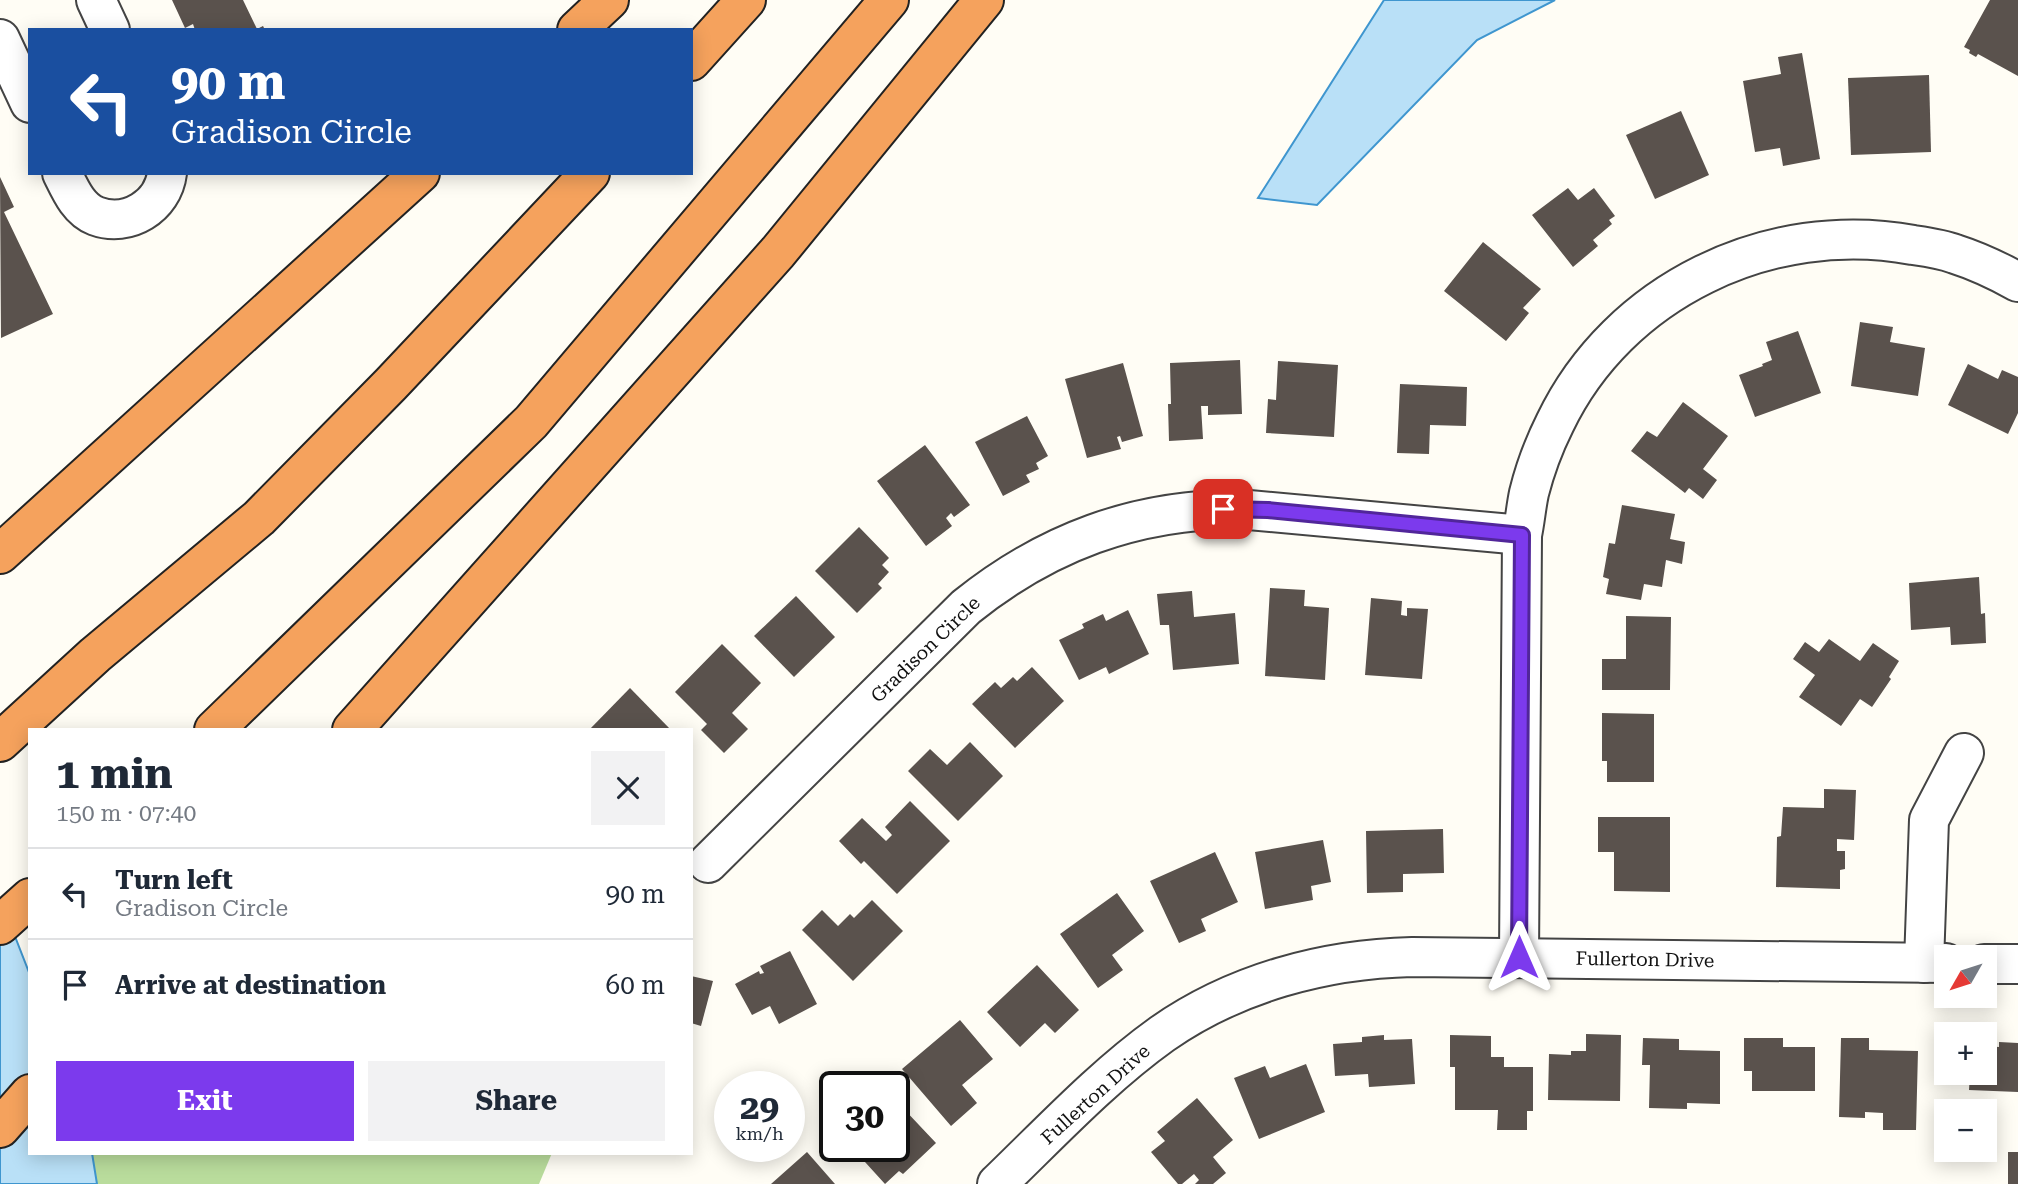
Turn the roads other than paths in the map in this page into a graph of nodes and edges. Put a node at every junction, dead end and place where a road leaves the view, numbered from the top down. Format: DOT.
graph roads {
  1 [pos="96,0"];
  2 [pos="609,0"];
  3 [pos="746,0"];
  4 [pos="888,0"];
  5 [pos="984,0"];
  6 [pos="109,28"];
  7 [pos="579,28"];
  8 [pos="0,39"];
  9 [pos="693,59"];
  10 [pos="28,99"];
  11 [pos="63,175"];
  12 [pos="167,175"];
  13 [pos="418,175"];
  14 [pos="588,175"];
  15 [pos="2014,268"];
  16 [pos="1522,535"];
  17 [pos="0,554"];
  18 [pos="216,728"];
  19 [pos="354,728"];
  20 [pos="0,742"];
  21 [pos="1964,752"];
  22 [pos="708,863"];
  23 [pos="28,900"];
  24 [pos="0,925"];
  25 [pos="1934,945"];
  26 [pos="1519,957"];
  27 [pos="1934,963"];
  28 [pos="1997,964"];
  29 [pos="2018,964"];
  30 [pos="28,1096"];
  31 [pos="0,1128"];
  32 [pos="997,1184"];
  1 -- 6 [label="street"];
  2 -- 7 [label="highway"];
  3 -- 9 [label="highway"];
  4 -- 18 [label="highway"];
  5 -- 19 [label="highway"];
  8 -- 10 [label="street"];
  11 -- 12 [label="street"];
  13 -- 17 [label="highway"];
  14 -- 20 [label="highway"];
  15 -- 16 [label="street"];
  16 -- 22 [label="street, Gradison Circle"];
  16 -- 26 [label="street"];
  21 -- 25 [label="street"];
  23 -- 24 [label="highway"];
  26 -- 27 [label="street, Fullerton Drive"];
  26 -- 32 [label="street, Fullerton Drive"];
  28 -- 29 [label="street"];
  30 -- 31 [label="highway"];
}
